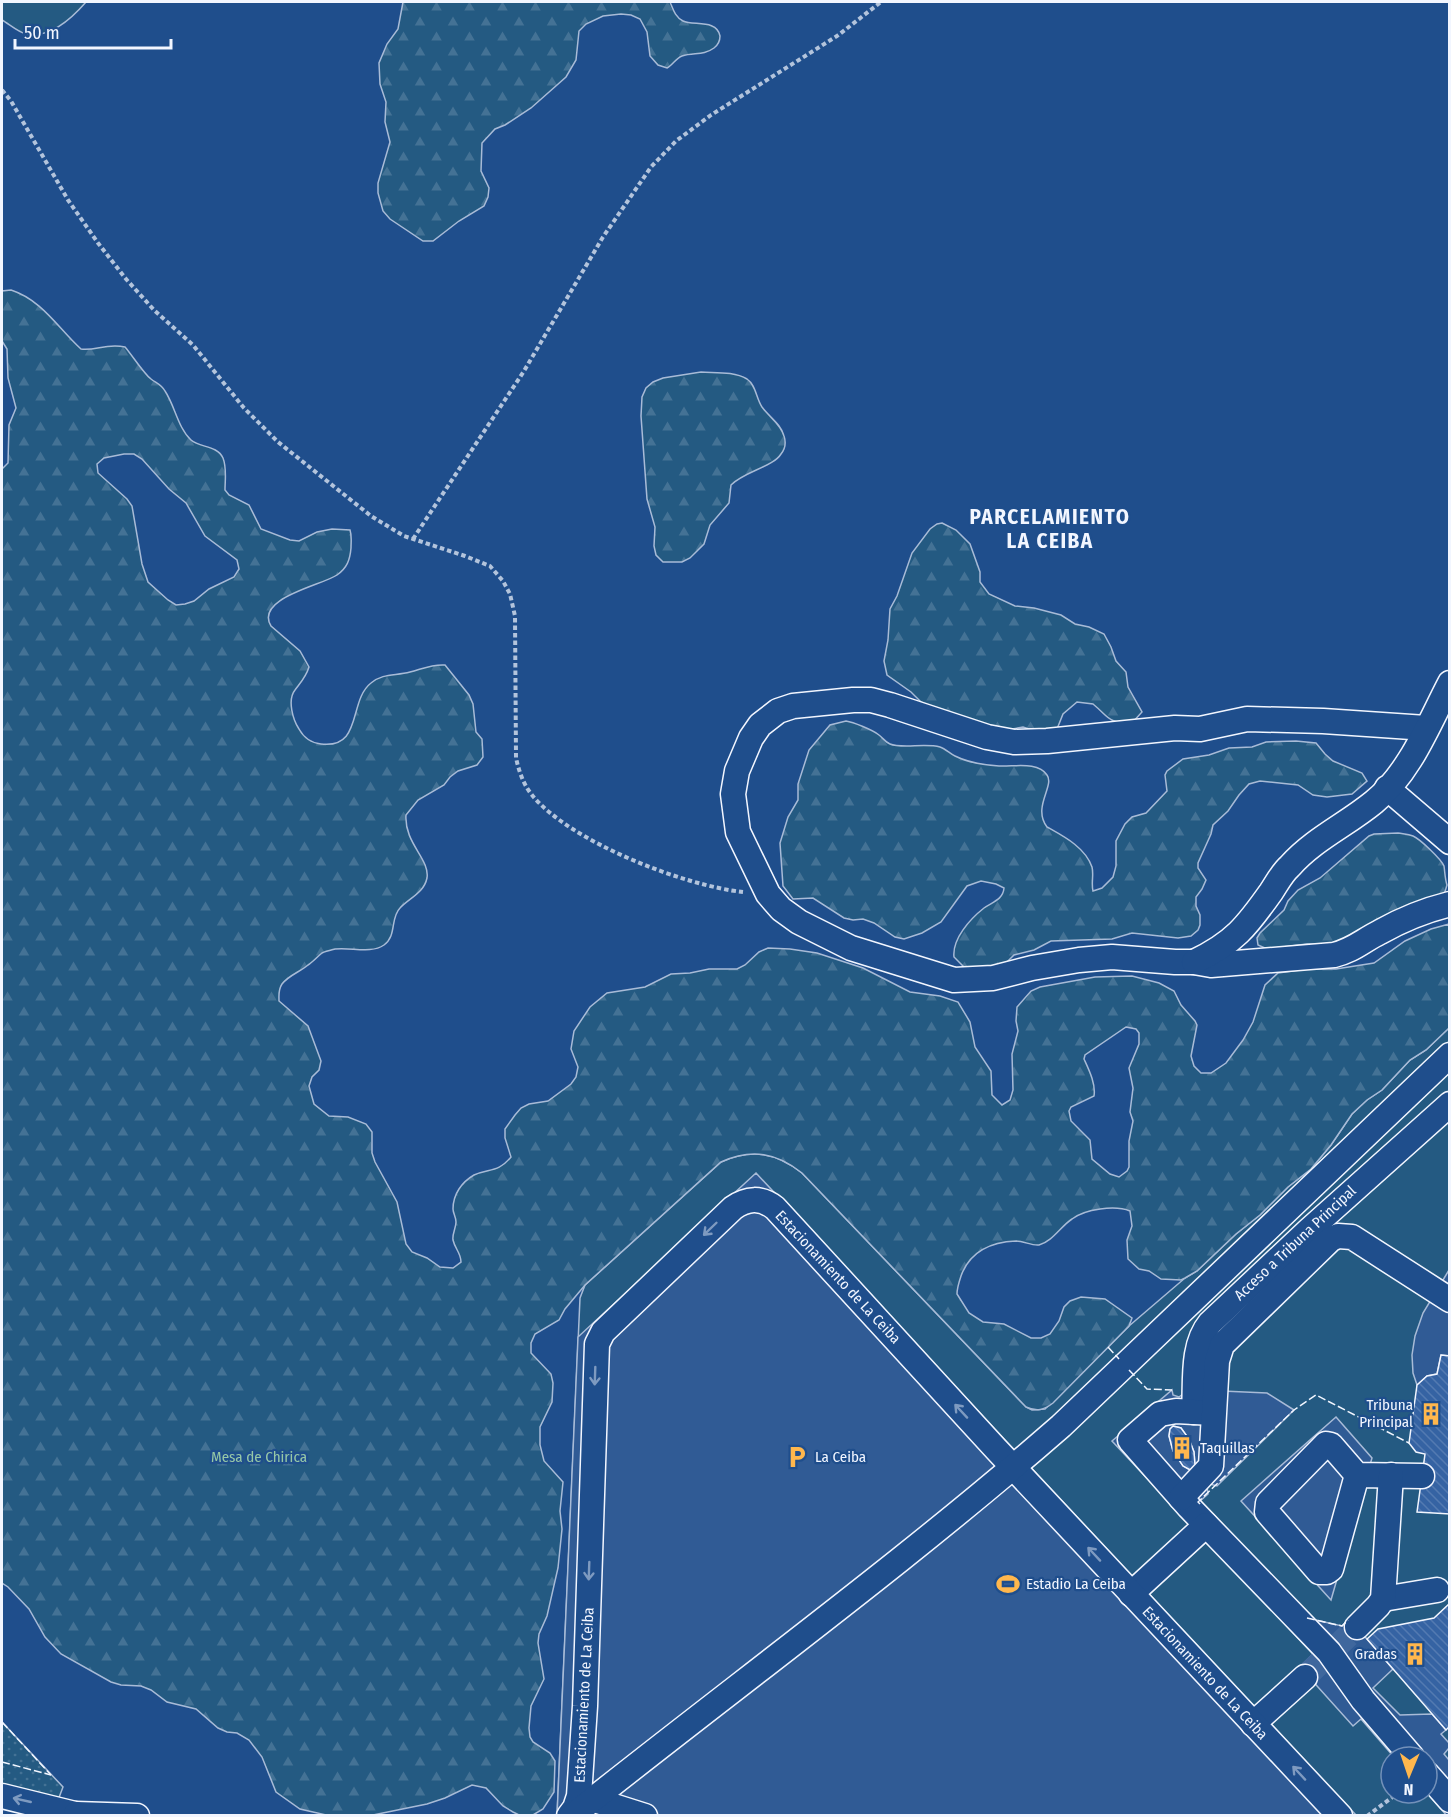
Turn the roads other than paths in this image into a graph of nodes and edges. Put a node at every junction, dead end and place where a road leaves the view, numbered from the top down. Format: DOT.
graph roads {
  1 [pos="1449,683"];
  2 [pos="1426,728"];
  3 [pos="1387,788"];
  4 [pos="1449,842"];
  5 [pos="1449,904"];
  6 [pos="1194,962"];
  7 [pos="1449,1055"];
  8 [pos="1449,1104"];
  9 [pos="1448,1297"];
  10 [pos="1204,1412"];
  11 [pos="1013,1467"];
  12 [pos="1357,1475"];
  13 [pos="1390,1475"];
  14 [pos="1422,1476"];
  15 [pos="1180,1498"];
  16 [pos="1206,1525"];
  17 [pos="1437,1590"];
  18 [pos="1131,1594"];
  19 [pos="1383,1599"];
  20 [pos="1357,1627"];
  21 [pos="1305,1677"];
  22 [pos="1253,1724"];
  23 [pos="1402,1745"];
  24 [pos="1439,1788"];
  25 [pos="2,1796"];
  26 [pos="1449,1800"];
  27 [pos="578,1806"];
  28 [pos="634,1814"];
  29 [pos="80,1815"];
  30 [pos="137,1815"];
  31 [pos="1340,1815"];
  1 -- 2 [label="street"];
  2 -- 3 [label="street"];
  2 -- 6 [label="street"];
  3 -- 4 [label="street"];
  3 -- 6 [label="street"];
  5 -- 6 [label="street"];
  7 -- 11 [label="street"];
  8 -- 10 [label="street, Acceso a Tribuna Principal"];
  9 -- 10 [label="street, Acceso a Tribuna Principal"];
  10 -- 15 [label="street, Acceso a Tribuna Principal"];
  10 -- 15 [label="street"];
  18 -- 11 [label="street, Estacionamiento de La Ceiba, one-way"];
  11 -- 27 [label="street"];
  11 -- 27 [label="street, Estacionamiento de La Ceiba, one-way"];
  12 -- 12 [label="street"];
  12 -- 13 [label="street"];
  13 -- 14 [label="street"];
  13 -- 19 [label="street"];
  15 -- 16 [label="street"];
  16 -- 18 [label="street"];
  16 -- 23 [label="street"];
  17 -- 19 [label="street"];
  18 -- 22 [label="street, Estacionamiento de La Ceiba"];
  19 -- 20 [label="street"];
  21 -- 22 [label="street"];
  31 -- 22 [label="street, Estacionamiento de La Ceiba, one-way"];
  24 -- 26 [label="street"];
  29 -- 25 [label="street, one-way"];
  27 -- 28 [label="street"];
  29 -- 30 [label="street"];
}
